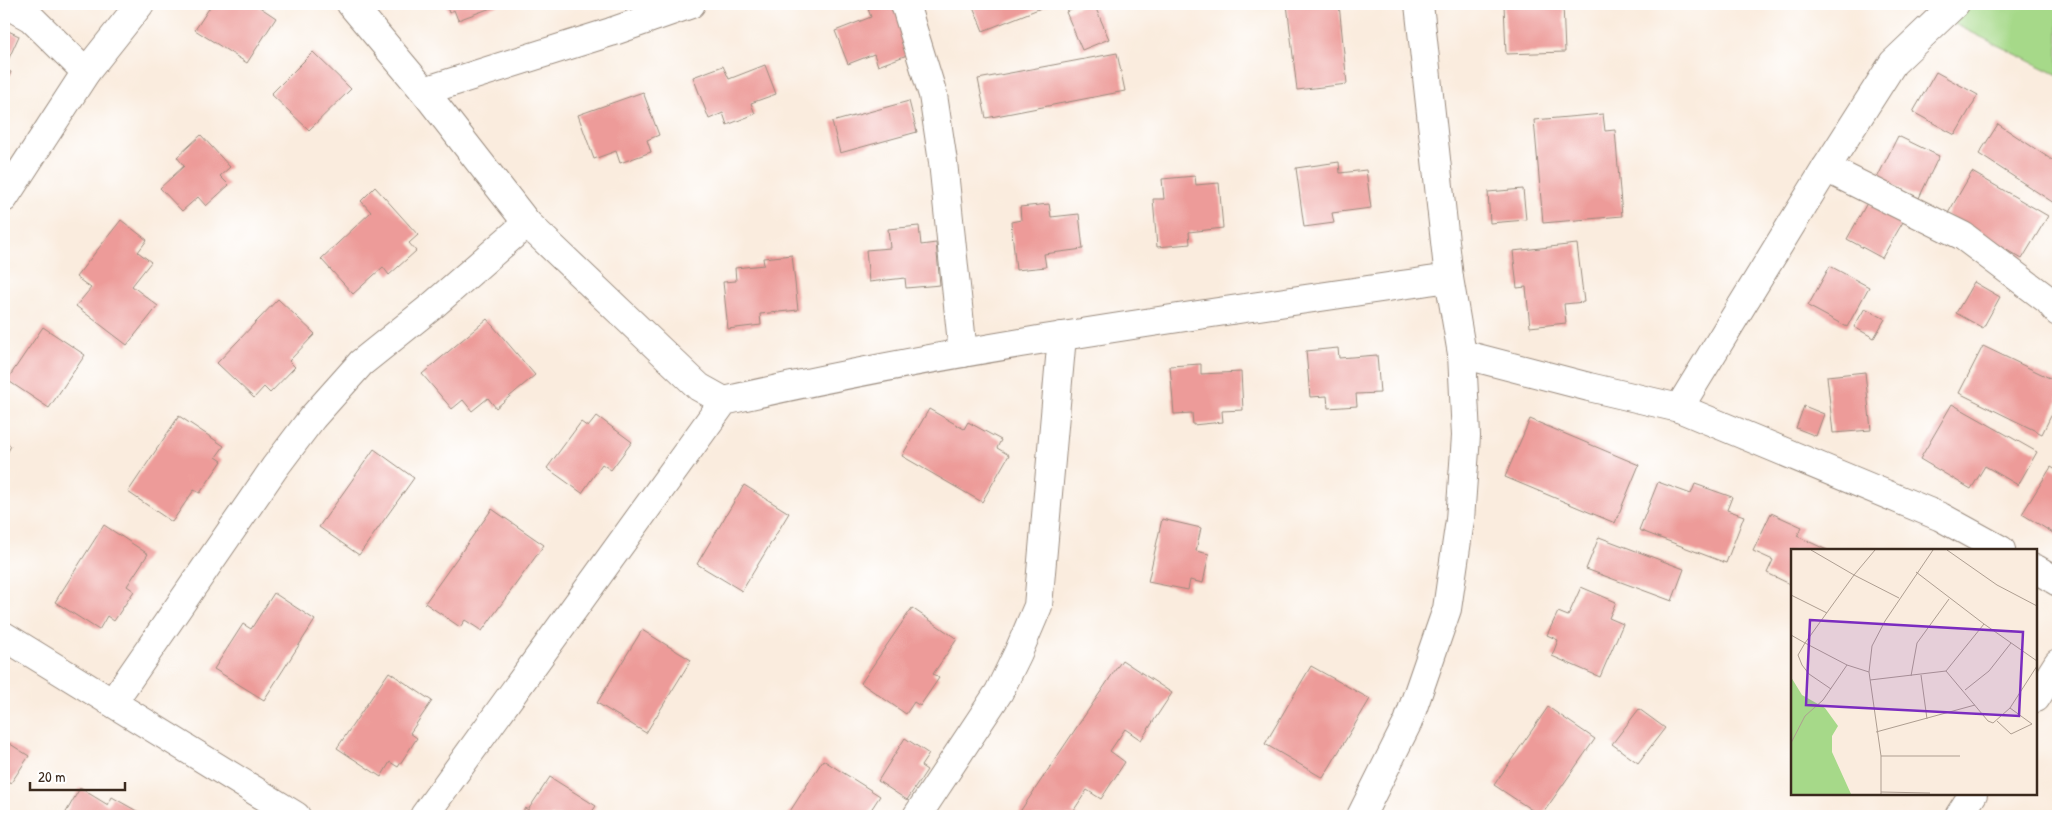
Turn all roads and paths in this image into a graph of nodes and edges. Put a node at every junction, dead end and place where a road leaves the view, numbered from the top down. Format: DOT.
graph roads {
  1 [pos="6,4"];
  2 [pos="140,4"];
  3 [pos="351,4"];
  4 [pos="691,4"];
  5 [pos="905,4"];
  6 [pos="1419,4"];
  7 [pos="1955,4"];
  8 [pos="86,72"];
  9 [pos="424,91"];
  10 [pos="1826,168"];
  11 [pos="4,198"];
  12 [pos="527,223"];
  13 [pos="1449,278"];
  14 [pos="2058,312"];
  15 [pos="1062,336"];
  16 [pos="964,353"];
  17 [pos="1462,354"];
  18 [pos="724,401"];
  19 [pos="1679,408"];
  20 [pos="1999,549"];
  21 [pos="2037,570"];
  22 [pos="2058,582"];
  23 [pos="4,636"];
  24 [pos="2058,663"];
  25 [pos="2037,696"];
  26 [pos="113,702"];
  27 [pos="1972,795"];
  28 [pos="296,816"];
  29 [pos="424,816"];
  30 [pos="917,816"];
  31 [pos="1360,816"];
  32 [pos="1959,816"];
  1 -- 8 [label="street"];
  2 -- 8 [label="street"];
  3 -- 9 [label="street"];
  4 -- 9 [label="street"];
  5 -- 16 [label="street"];
  6 -- 13 [label="street"];
  7 -- 10 [label="street"];
  8 -- 11 [label="street"];
  9 -- 12 [label="street"];
  10 -- 14 [label="street"];
  10 -- 19 [label="street"];
  12 -- 18 [label="street"];
  12 -- 26 [label="street"];
  13 -- 15 [label="street"];
  13 -- 17 [label="street"];
  15 -- 16 [label="street"];
  15 -- 30 [label="street"];
  16 -- 18 [label="street"];
  17 -- 19 [label="street"];
  17 -- 31 [label="street"];
  18 -- 29 [label="street"];
  19 -- 20 [label="street"];
  21 -- 22 [label="street"];
  23 -- 26 [label="street"];
  24 -- 25 [label="street"];
  26 -- 28 [label="street"];
  27 -- 32 [label="street"];
}
